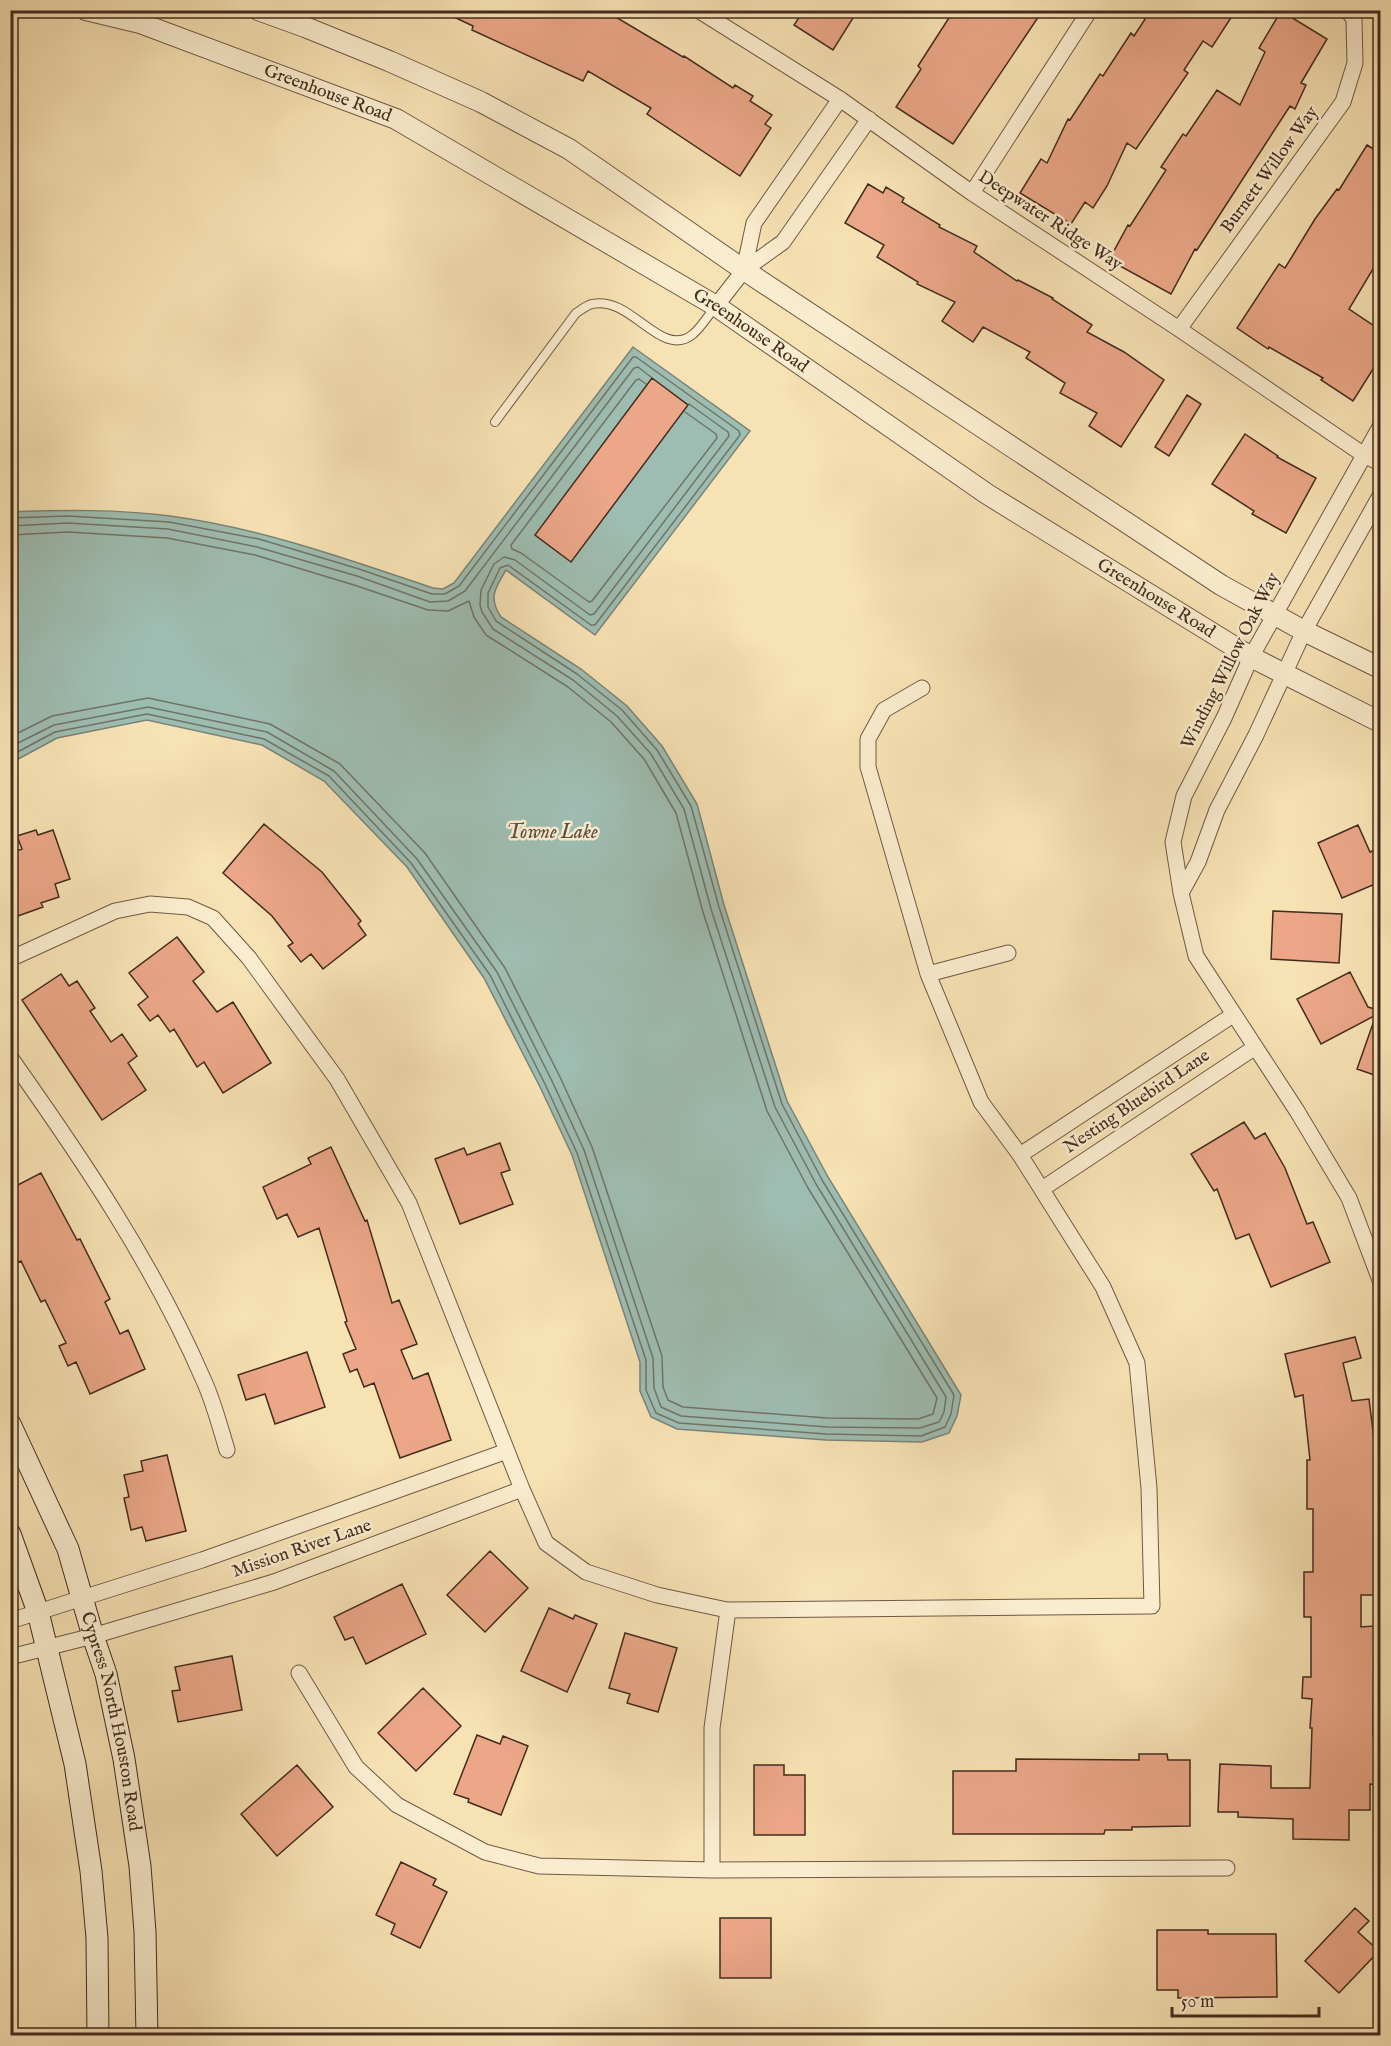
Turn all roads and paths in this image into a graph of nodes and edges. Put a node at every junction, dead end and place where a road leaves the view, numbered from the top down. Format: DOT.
graph roads {
  1 [pos="86,10"];
  2 [pos="258,10"];
  3 [pos="698,10"];
  4 [pos="1090,10"];
  5 [pos="1350,15"];
  6 [pos="840,99"];
  7 [pos="869,119"];
  8 [pos="972,193"];
  9 [pos="744,270"];
  10 [pos="716,306"];
  11 [pos="1179,329"];
  12 [pos="495,422"];
  13 [pos="1380,427"];
  14 [pos="1364,455"];
  15 [pos="1380,463"];
  16 [pos="1380,496"];
  17 [pos="1275,615"];
  18 [pos="1304,631"];
  19 [pos="1251,657"];
  20 [pos="1380,668"];
  21 [pos="1284,675"];
  22 [pos="922,688"];
  23 [pos="1380,722"];
  24 [pos="1181,893"];
  25 [pos="1008,953"];
  26 [pos="10,959"];
  27 [pos="928,974"];
  28 [pos="1233,1016"];
  29 [pos="1254,1048"];
  30 [pos="10,1057"];
  31 [pos="1020,1155"];
  32 [pos="1042,1189"];
  33 [pos="1380,1280"];
  34 [pos="10,1424"];
  35 [pos="227,1450"];
  36 [pos="507,1451"];
  37 [pos="522,1489"];
  38 [pos="10,1534"];
  39 [pos="83,1599"];
  40 [pos="728,1610"];
  41 [pos="38,1612"];
  42 [pos="10,1621"];
  43 [pos="93,1636"];
  44 [pos="48,1647"];
  45 [pos="10,1657"];
  46 [pos="299,1673"];
  47 [pos="1227,1868"];
  48 [pos="712,1870"];
  49 [pos="98,2036"];
  50 [pos="147,2036"];
  1 -- 10 [label="street, Greenhouse Road"];
  2 -- 9 [label="street"];
  3 -- 6 [label="street, Deepwater Ridge Way"];
  4 -- 8 [label="street"];
  5 -- 11 [label="street, Burnett Willow Way"];
  6 -- 7 [label="street, Deepwater Ridge Way"];
  6 -- 9 [label="street"];
  7 -- 8 [label="street, Deepwater Ridge Way"];
  7 -- 9 [label="street"];
  8 -- 11 [label="street, Deepwater Ridge Way"];
  9 -- 10 [label="street"];
  9 -- 17 [label="street"];
  10 -- 12 [label="lane"];
  10 -- 19 [label="street, Greenhouse Road"];
  11 -- 14 [label="street, Deepwater Ridge Way"];
  13 -- 14 [label="street, Winding Willow Oak Way"];
  14 -- 15 [label="street, Deepwater Ridge Way"];
  14 -- 17 [label="street, Winding Willow Oak Way"];
  16 -- 18 [label="street"];
  17 -- 18 [label="street"];
  17 -- 19 [label="street, Winding Willow Oak Way"];
  18 -- 20 [label="street"];
  18 -- 21 [label="street"];
  19 -- 21 [label="street, Greenhouse Road"];
  19 -- 24 [label="street, Winding Willow Oak Way"];
  21 -- 23 [label="street, Greenhouse Road"];
  21 -- 24 [label="street"];
  22 -- 27 [label="street"];
  24 -- 28 [label="street, Winding Willow Oak Way"];
  25 -- 27 [label="street"];
  26 -- 36 [label="street"];
  27 -- 31 [label="street"];
  28 -- 29 [label="street, Winding Willow Oak Way"];
  28 -- 31 [label="street, Nesting Bluebird Lane"];
  29 -- 32 [label="street, Nesting Bluebird Lane"];
  29 -- 33 [label="street, Winding Willow Oak Way"];
  30 -- 35 [label="street"];
  31 -- 32 [label="street"];
  32 -- 40 [label="street"];
  34 -- 39 [label="main road, Cypress North Houston Road"];
  36 -- 37 [label="street"];
  36 -- 39 [label="street, Mission River Lane"];
  37 -- 40 [label="street"];
  37 -- 43 [label="street, Mission River Lane"];
  38 -- 41 [label="main road"];
  39 -- 41 [label="street, Mission River Lane"];
  39 -- 43 [label="main road, Cypress North Houston Road"];
  40 -- 48 [label="street"];
  41 -- 42 [label="street, Mission River Lane"];
  41 -- 44 [label="main road"];
  43 -- 44 [label="street, Mission River Lane"];
  43 -- 50 [label="main road, Cypress North Houston Road"];
  44 -- 45 [label="street, Mission River Lane"];
  44 -- 49 [label="main road"];
  46 -- 48 [label="street"];
  47 -- 48 [label="street"];
}
